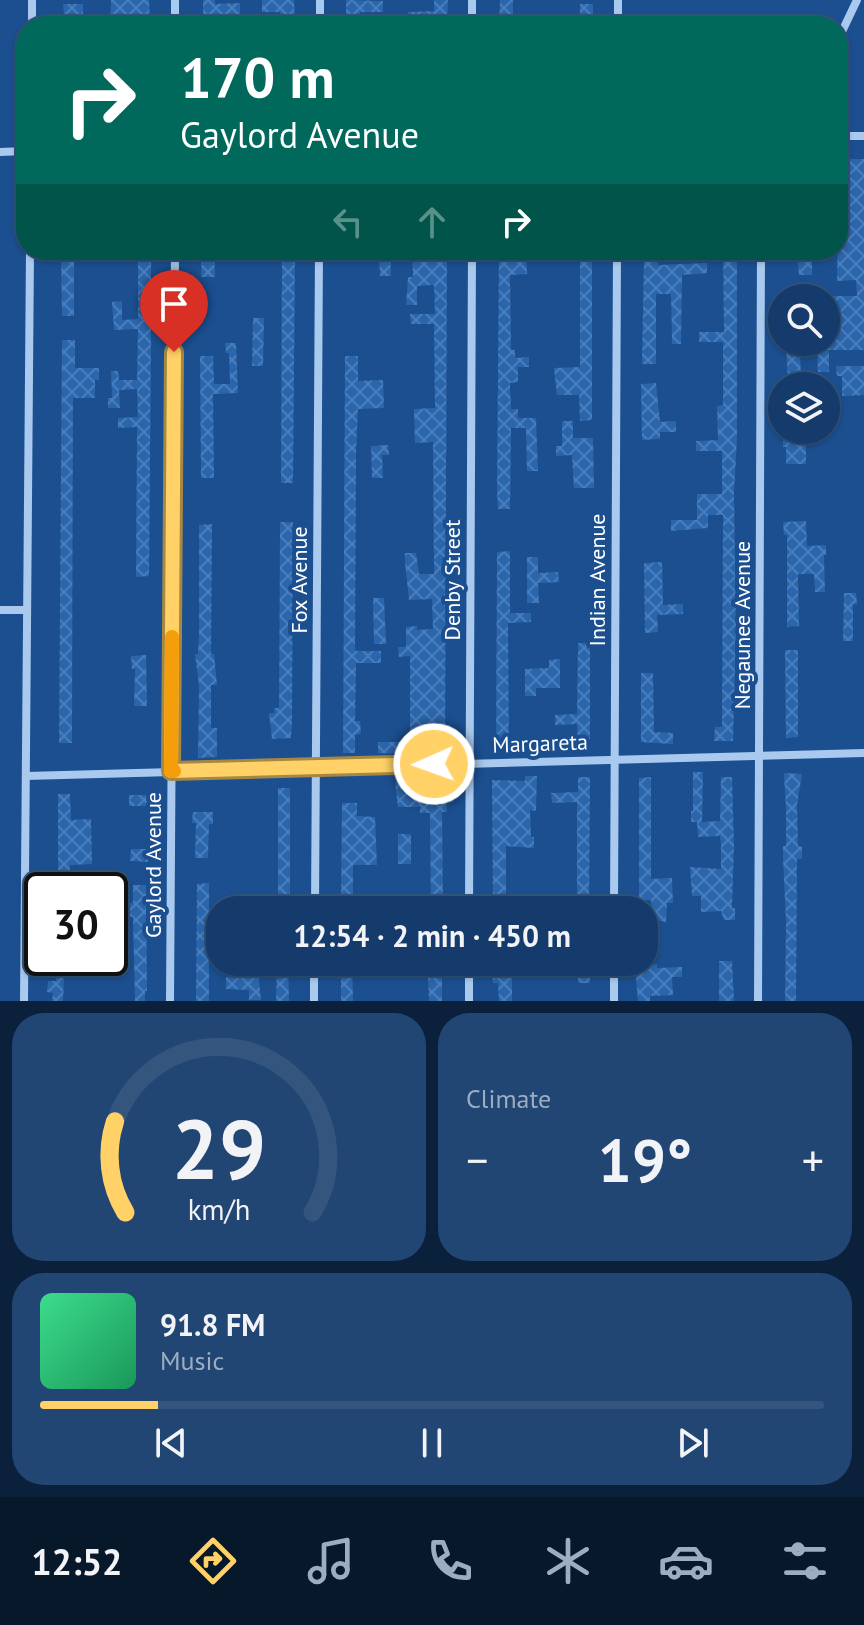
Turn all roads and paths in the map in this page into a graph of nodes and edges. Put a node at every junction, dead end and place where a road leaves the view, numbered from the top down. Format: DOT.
graph roads {
  1 [pos="857,0"];
  2 [pos="848,19"];
  3 [pos="30,260"];
  4 [pos="175,260"];
  5 [pos="319,260"];
  6 [pos="472,260"];
  7 [pos="617,260"];
  8 [pos="761,260"];
  9 [pos="0,610"];
  10 [pos="27,610"];
  11 [pos="864,753"];
  12 [pos="759,755"];
  13 [pos="614,759"];
  14 [pos="469,763"];
  15 [pos="316,768"];
  16 [pos="171,771"];
  17 [pos="26,776"];
  18 [pos="315,896"];
  19 [pos="469,896"];
  20 [pos="614,896"];
  21 [pos="314,976"];
  22 [pos="469,976"];
  23 [pos="614,976"];
  24 [pos="24,1001"];
  25 [pos="170,1001"];
  26 [pos="314,1001"];
  27 [pos="469,1001"];
  28 [pos="614,1001"];
  29 [pos="758,1001"];
  1 -- 2 [label="street"];
  3 -- 10 [label="street"];
  4 -- 16 [label="street, Gaylord Avenue"];
  5 -- 15 [label="street, Fox Avenue"];
  6 -- 14 [label="street, Denby Street"];
  7 -- 13 [label="street, Indian Avenue"];
  8 -- 12 [label="street, Negaunee Avenue"];
  9 -- 10 [label="street"];
  10 -- 17 [label="street"];
  11 -- 12 [label="street, Margareta"];
  12 -- 13 [label="street, Margareta"];
  12 -- 29 [label="street, Negaunee Avenue"];
  13 -- 14 [label="street, Margareta"];
  13 -- 20 [label="street, Indian Avenue"];
  14 -- 15 [label="street, Margareta"];
  14 -- 19 [label="street, Denby Street"];
  15 -- 16 [label="street, Margareta"];
  15 -- 18 [label="street, Fox Avenue"];
  16 -- 17 [label="street, Margareta"];
  16 -- 25 [label="street, Gaylord Avenue"];
  17 -- 24 [label="street"];
  21 -- 26 [label="street"];
  22 -- 27 [label="street"];
  23 -- 28 [label="street"];
}
